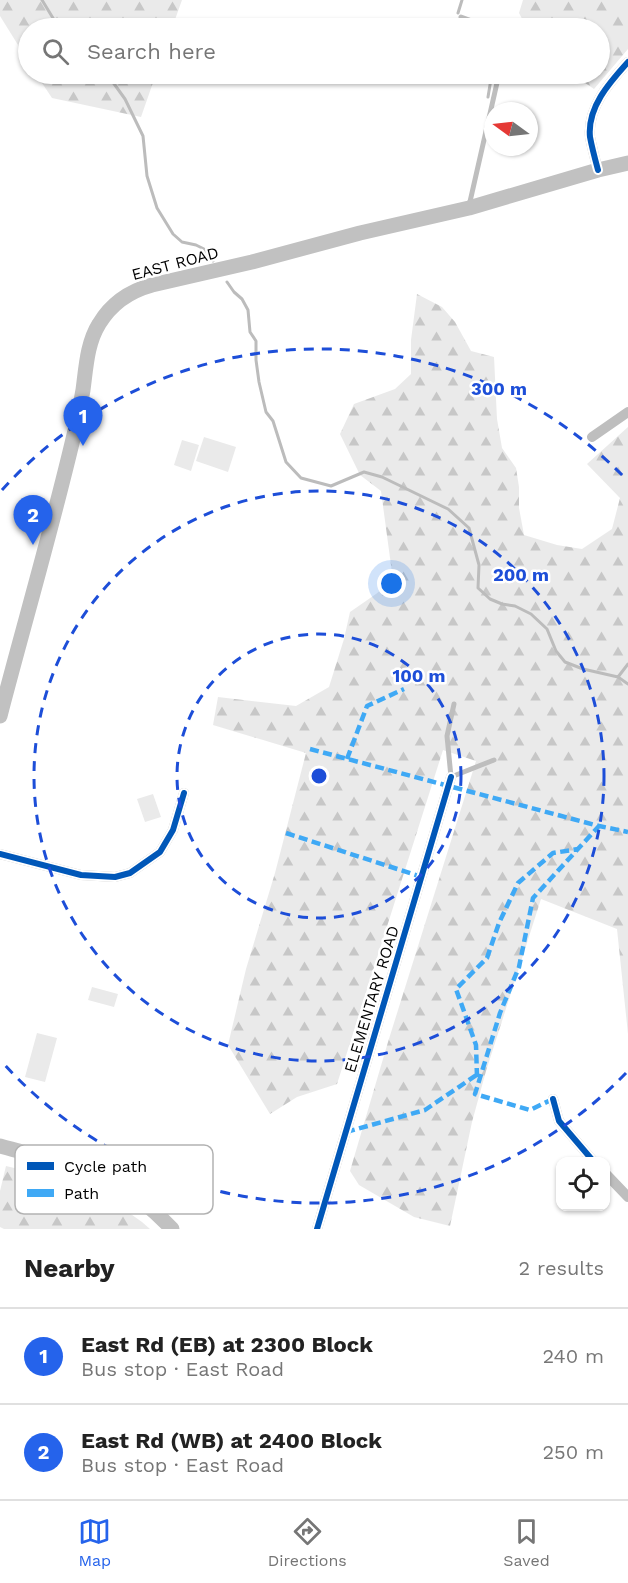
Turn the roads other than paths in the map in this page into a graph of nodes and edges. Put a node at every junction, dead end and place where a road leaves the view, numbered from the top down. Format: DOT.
graph roads {
  1 [pos="628,62"];
  2 [pos="610,83"];
  3 [pos="497,84"];
  4 [pos="609,84"];
  5 [pos="628,163"];
  6 [pos="598,170"];
  7 [pos="469,208"];
  8 [pos="628,412"];
  9 [pos="592,437"];
  10 [pos="454,704"];
  11 [pos="0,716"];
  12 [pos="494,760"];
  13 [pos="451,777"];
  14 [pos="184,793"];
  15 [pos="0,854"];
  16 [pos="553,1099"];
  17 [pos="0,1146"];
  18 [pos="15,1150"];
  19 [pos="590,1157"];
  20 [pos="610,1178"];
  21 [pos="628,1197"];
  22 [pos="158,1214"];
  23 [pos="172,1229"];
  24 [pos="318,1229"];
  1 -- 2 [label="street"];
  3 -- 7 [label="lane"];
  4 -- 6 [label="street"];
  5 -- 6 [label="main road, EAST ROAD"];
  6 -- 7 [label="main road, EAST ROAD"];
  7 -- 11 [label="main road, EAST ROAD"];
  8 -- 9 [label="street"];
  10 -- 13 [label="lane"];
  12 -- 13 [label="lane"];
  13 -- 24 [label="street, ELEMENTARY ROAD"];
  14 -- 15 [label="street"];
  16 -- 19 [label="street"];
  17 -- 18 [label="main road"];
  20 -- 21 [label="street"];
  22 -- 23 [label="main road"];
}
